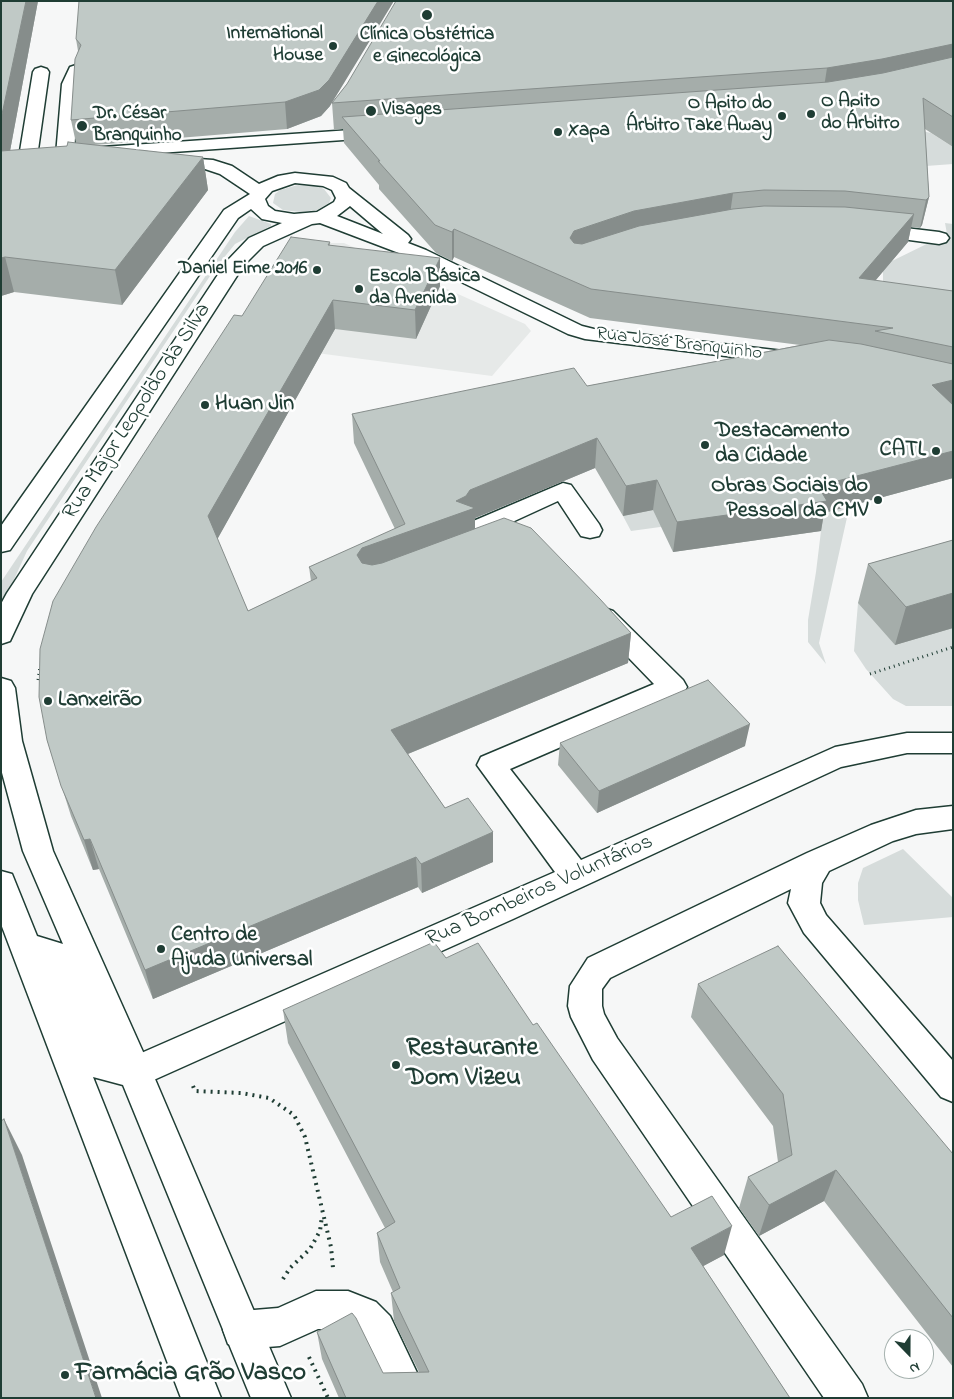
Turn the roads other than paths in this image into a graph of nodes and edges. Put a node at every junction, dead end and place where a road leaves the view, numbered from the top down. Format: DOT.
graph roads {
  1 [pos="333,120"];
  2 [pos="271,137"];
  3 [pos="321,144"];
  4 [pos="156,149"];
  5 [pos="78,160"];
  6 [pos="30,164"];
  7 [pos="336,181"];
  8 [pos="261,192"];
  9 [pos="314,218"];
  10 [pos="857,229"];
  11 [pos="939,238"];
  12 [pos="419,254"];
  13 [pos="526,290"];
  14 [pos="507,298"];
  15 [pos="814,361"];
  16 [pos="590,530"];
  17 [pos="520,532"];
  18 [pos="3,540"];
  19 [pos="495,541"];
  20 [pos="467,551"];
  21 [pos="590,603"];
  22 [pos="1,635"];
  23 [pos="1,688"];
  24 [pos="1,693"];
  25 [pos="953,743"];
  26 [pos="953,817"];
  27 [pos="818,862"];
  28 [pos="575,876"];
  29 [pos="1,883"];
  30 [pos="27,946"];
  31 [pos="135,1072"];
  32 [pos="953,1086"];
  33 [pos="242,1330"];
  34 [pos="201,1398"];
  35 [pos="271,1398"];
  36 [pos="409,1398"];
  37 [pos="848,1398"];
  1 -- 2 [label="street"];
  1 -- 3 [label="street, Rua Major Leopoldo da Silva"];
  1 -- 3 [label="street"];
  2 -- 3 [label="street"];
  2 -- 4 [label="street"];
  2 -- 5 [label="street"];
  3 -- 4 [label="street"];
  3 -- 5 [label="street"];
  3 -- 8 [label="street, Rua Major Leopoldo da Silva"];
  4 -- 5 [label="street"];
  5 -- 6 [label="street"];
  5 -- 6 [label="street"];
  5 -- 6 [label="street"];
  5 -- 8 [label="street"];
  7 -- 8 [label="street, Rua Major Leopoldo da Silva"];
  7 -- 9 [label="street, Rua Major Leopoldo da Silva"];
  7 -- 12 [label="street, Rua José Branquinho"];
  8 -- 9 [label="street"];
  8 -- 18 [label="street, Rua Major Leopoldo da Silva"];
  9 -- 12 [label="street, Rua José Branquinho"];
  9 -- 22 [label="street, Rua Major Leopoldo da Silva"];
  10 -- 11 [label="street"];
  12 -- 14 [label="street, Rua José Branquinho"];
  13 -- 14 [label="street"];
  14 -- 15 [label="street, Rua José Branquinho"];
  16 -- 19 [label="street"];
  17 -- 19 [label="street"];
  19 -- 20 [label="street"];
  21 -- 28 [label="street"];
  23 -- 24 [label="street"];
  24 -- 31 [label="street"];
  25 -- 28 [label="street, Rua Bombeiros Voluntários"];
  26 -- 27 [label="street"];
  27 -- 32 [label="street"];
  27 -- 37 [label="street"];
  28 -- 31 [label="street, Rua Bombeiros Voluntários"];
  29 -- 30 [label="street"];
  30 -- 31 [label="street"];
  30 -- 34 [label="street"];
  31 -- 33 [label="street"];
  33 -- 35 [label="street"];
  33 -- 36 [label="street"];
}
